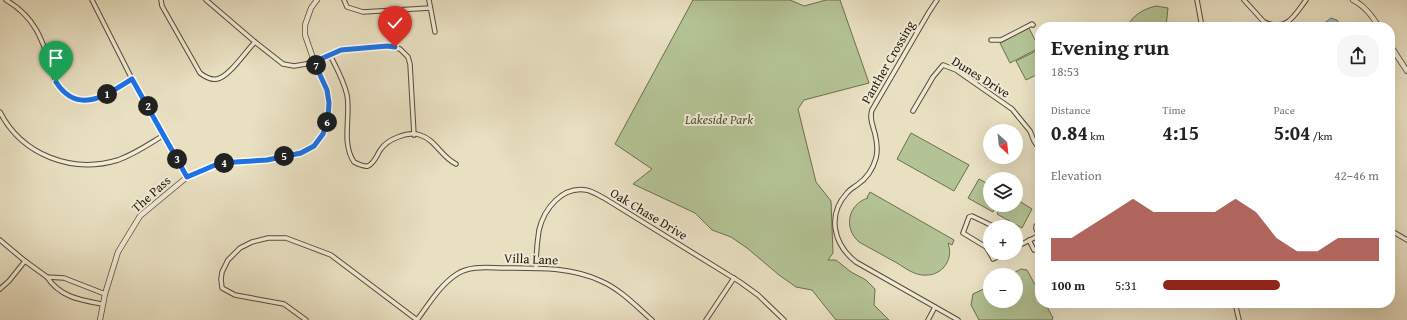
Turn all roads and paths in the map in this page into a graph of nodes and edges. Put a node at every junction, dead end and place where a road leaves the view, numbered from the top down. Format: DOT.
graph roads {
  1 [pos="6,0"];
  2 [pos="92,0"];
  3 [pos="161,0"];
  4 [pos="206,0"];
  5 [pos="318,0"];
  6 [pos="344,0"];
  7 [pos="429,0"];
  8 [pos="937,0"];
  9 [pos="1197,0"];
  10 [pos="1244,0"];
  11 [pos="1306,0"];
  12 [pos="1353,0"];
  13 [pos="430,8"];
  14 [pos="1201,22"];
  15 [pos="1264,22"];
  16 [pos="1288,22"];
  17 [pos="1376,22"];
  18 [pos="1033,26"];
  19 [pos="435,32"];
  20 [pos="991,40"];
  21 [pos="255,42"];
  22 [pos="1395,53"];
  23 [pos="330,55"];
  24 [pos="314,62"];
  25 [pos="1407,71"];
  26 [pos="132,79"];
  27 [pos="913,111"];
  28 [pos="0,112"];
  29 [pos="164,135"];
  30 [pos="414,135"];
  31 [pos="1035,142"];
  32 [pos="456,164"];
  33 [pos="187,177"];
  34 [pos="983,221"];
  35 [pos="1395,233"];
  36 [pos="1035,237"];
  37 [pos="0,240"];
  38 [pos="1029,240"];
  39 [pos="1407,240"];
  40 [pos="1023,243"];
  41 [pos="983,246"];
  42 [pos="1035,250"];
  43 [pos="25,262"];
  44 [pos="536,268"];
  45 [pos="47,277"];
  46 [pos="734,278"];
  47 [pos="0,289"];
  48 [pos="105,294"];
  49 [pos="102,304"];
  50 [pos="935,307"];
  51 [pos="1236,308"];
  52 [pos="100,320"];
  53 [pos="306,320"];
  54 [pos="417,320"];
  55 [pos="652,320"];
  56 [pos="706,320"];
  57 [pos="784,320"];
  58 [pos="928,320"];
  59 [pos="958,320"];
  60 [pos="1239,320"];
  1 -- 26 [label="street"];
  2 -- 26 [label="street"];
  3 -- 21 [label="street"];
  4 -- 21 [label="street"];
  5 -- 24 [label="street, The Pass"];
  6 -- 13 [label="street"];
  7 -- 13 [label="street"];
  8 -- 50 [label="street, Panther Crossing"];
  9 -- 14 [label="street"];
  10 -- 15 [label="street"];
  11 -- 16 [label="street"];
  12 -- 17 [label="street"];
  13 -- 19 [label="street"];
  18 -- 20 [label="street"];
  21 -- 24 [label="street"];
  22 -- 25 [label="street"];
  23 -- 24 [label="street"];
  23 -- 30 [label="street"];
  23 -- 30 [label="street"];
  24 -- 33 [label="street, The Pass"];
  26 -- 29 [label="street"];
  27 -- 31 [label="street, Dunes Drive"];
  28 -- 29 [label="street"];
  29 -- 33 [label="street"];
  30 -- 32 [label="street"];
  33 -- 48 [label="street, The Pass"];
  34 -- 41 [label="street"];
  35 -- 39 [label="street"];
  36 -- 38 [label="street"];
  37 -- 43 [label="street"];
  38 -- 40 [label="street"];
  38 -- 42 [label="street"];
  43 -- 45 [label="street"];
  43 -- 47 [label="street"];
  44 -- 46 [label="street, Oak Chase Drive"];
  44 -- 54 [label="street, Villa Lane"];
  44 -- 55 [label="street, Villa Lane"];
  45 -- 48 [label="street"];
  45 -- 49 [label="street"];
  46 -- 56 [label="street"];
  46 -- 57 [label="street, Oak Chase Drive"];
  48 -- 49 [label="street, The Pass"];
  49 -- 52 [label="street, The Pass"];
  50 -- 58 [label="street"];
  50 -- 59 [label="street, Panther Crossing"];
  51 -- 60 [label="street"];
  53 -- 54 [label="street"];
}
